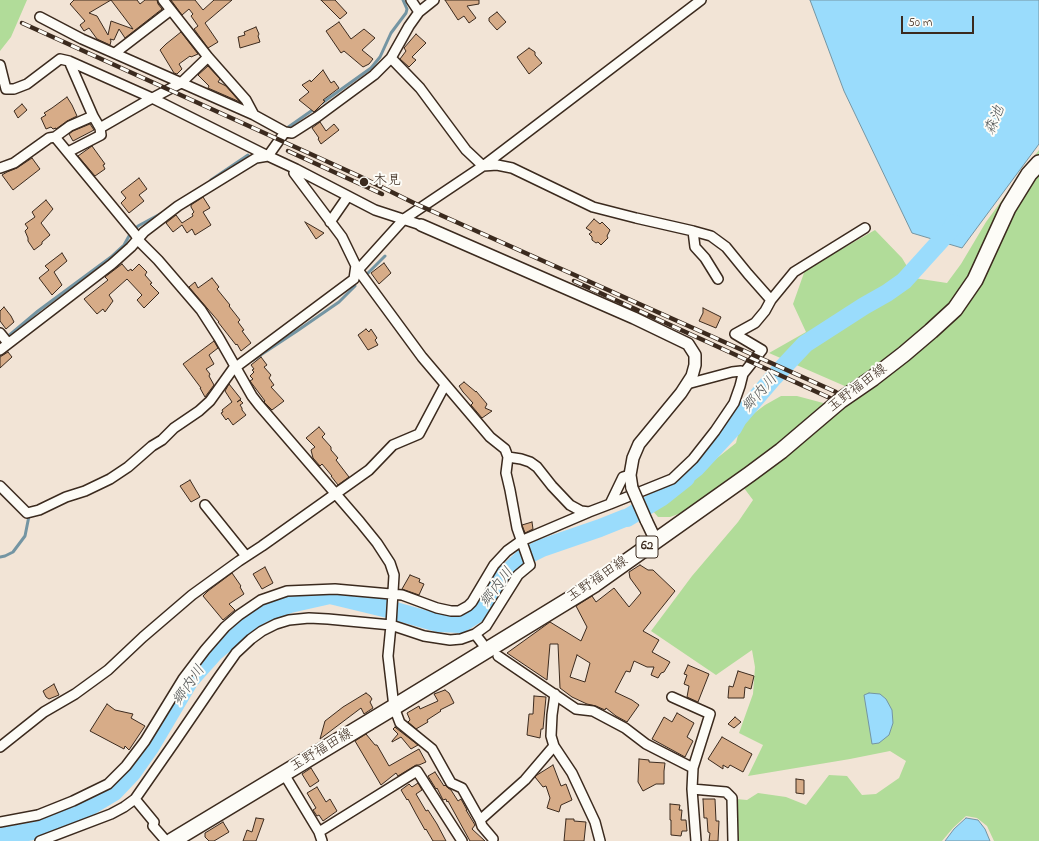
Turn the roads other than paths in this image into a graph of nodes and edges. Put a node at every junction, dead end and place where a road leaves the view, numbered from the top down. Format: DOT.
graph roads {
  1 [pos="163,0"];
  2 [pos="411,0"];
  3 [pos="434,0"];
  4 [pos="701,0"];
  5 [pos="171,10"];
  6 [pos="419,12"];
  7 [pos="40,17"];
  8 [pos="115,54"];
  9 [pos="208,57"];
  10 [pos="391,58"];
  11 [pos="69,61"];
  12 [pos="0,65"];
  13 [pos="182,83"];
  14 [pos="152,98"];
  15 [pos="254,115"];
  16 [pos="93,116"];
  17 [pos="100,128"];
  18 [pos="285,132"];
  19 [pos="55,137"];
  20 [pos="68,152"];
  21 [pos="268,156"];
  22 [pos="1039,162"];
  23 [pos="483,166"];
  24 [pos="0,168"];
  25 [pos="296,169"];
  26 [pos="348,196"];
  27 [pos="404,220"];
  28 [pos="330,222"];
  29 [pos="421,225"];
  30 [pos="865,228"];
  31 [pos="693,231"];
  32 [pos="135,234"];
  33 [pos="357,268"];
  34 [pos="718,279"];
  35 [pos="772,300"];
  36 [pos="4,338"];
  37 [pos="0,350"];
  38 [pos="235,366"];
  39 [pos="743,374"];
  40 [pos="687,384"];
  41 [pos="445,385"];
  42 [pos="508,458"];
  43 [pos="630,475"];
  44 [pos="0,486"];
  45 [pos="335,493"];
  46 [pos="610,504"];
  47 [pos="205,505"];
  48 [pos="570,505"];
  49 [pos="589,512"];
  50 [pos="573,519"];
  51 [pos="656,541"];
  52 [pos="522,542"];
  53 [pos="246,556"];
  54 [pos="393,597"];
  55 [pos="391,623"];
  56 [pos="475,634"];
  57 [pos="482,643"];
  58 [pos="498,656"];
  59 [pos="555,694"];
  60 [pos="672,697"];
  61 [pos="394,707"];
  62 [pos="554,746"];
  63 [pos="0,747"];
  64 [pos="693,768"];
  65 [pos="284,774"];
  66 [pos="692,789"];
  67 [pos="135,799"];
  68 [pos="480,820"];
  69 [pos="0,822"];
  70 [pos="319,832"];
  71 [pos="191,837"];
  72 [pos="493,839"];
  73 [pos="40,841"];
  74 [pos="166,841"];
  75 [pos="172,841"];
  76 [pos="322,841"];
  77 [pos="462,841"];
  78 [pos="600,841"];
  79 [pos="696,841"];
  80 [pos="733,841"];
  1 -- 5 [label="street"];
  2 -- 6 [label="street"];
  3 -- 6 [label="street"];
  4 -- 23 [label="street"];
  5 -- 8 [label="street"];
  5 -- 9 [label="street"];
  6 -- 10 [label="street"];
  7 -- 8 [label="street"];
  8 -- 13 [label="street"];
  9 -- 13 [label="street"];
  9 -- 15 [label="street"];
  10 -- 18 [label="street"];
  10 -- 23 [label="street"];
  11 -- 12 [label="street"];
  11 -- 14 [label="street"];
  11 -- 16 [label="street"];
  13 -- 14 [label="street"];
  13 -- 15 [label="street"];
  14 -- 17 [label="street"];
  14 -- 21 [label="street"];
  15 -- 18 [label="street"];
  16 -- 17 [label="street"];
  16 -- 19 [label="street"];
  17 -- 20 [label="street"];
  18 -- 21 [label="street"];
  19 -- 20 [label="street"];
  19 -- 24 [label="street"];
  20 -- 32 [label="street"];
  21 -- 25 [label="street"];
  21 -- 32 [label="street"];
  22 -- 51 [label="main road, 玉野福田線 / 62"];
  23 -- 27 [label="street"];
  23 -- 31 [label="street"];
  25 -- 26 [label="street"];
  25 -- 28 [label="street"];
  26 -- 27 [label="street"];
  26 -- 28 [label="street"];
  27 -- 29 [label="street"];
  27 -- 33 [label="street"];
  28 -- 33 [label="street"];
  29 -- 40 [label="street"];
  30 -- 35 [label="street"];
  31 -- 34 [label="street"];
  31 -- 35 [label="street"];
  32 -- 36 [label="street"];
  32 -- 38 [label="street"];
  33 -- 38 [label="street"];
  33 -- 41 [label="street"];
  35 -- 39 [label="street"];
  36 -- 37 [label="street"];
  38 -- 44 [label="street"];
  38 -- 45 [label="street"];
  39 -- 40 [label="street"];
  39 -- 46 [label="street"];
  40 -- 43 [label="street"];
  41 -- 42 [label="street"];
  41 -- 45 [label="street"];
  42 -- 48 [label="street"];
  42 -- 52 [label="street"];
  43 -- 46 [label="street"];
  43 -- 51 [label="street, bridge"];
  45 -- 53 [label="street"];
  45 -- 54 [label="street"];
  46 -- 49 [label="street"];
  47 -- 53 [label="street"];
  48 -- 49 [label="street"];
  48 -- 50 [label="street"];
  49 -- 50 [label="street"];
  50 -- 52 [label="street"];
  51 -- 61 [label="main road, 玉野福田線 / 62"];
  52 -- 54 [label="street"];
  52 -- 56 [label="street"];
  53 -- 63 [label="street"];
  54 -- 55 [label="street"];
  54 -- 69 [label="street"];
  55 -- 56 [label="street"];
  55 -- 61 [label="street"];
  55 -- 67 [label="street"];
  56 -- 57 [label="street"];
  58 -- 59 [label="street"];
  59 -- 62 [label="street"];
  59 -- 64 [label="street"];
  60 -- 64 [label="street"];
  61 -- 65 [label="main road, 玉野福田線 / 62"];
  61 -- 68 [label="street"];
  62 -- 68 [label="street"];
  62 -- 78 [label="street"];
  64 -- 66 [label="street"];
  65 -- 70 [label="street"];
  65 -- 71 [label="main road, 玉野福田線 / 62"];
  66 -- 79 [label="street"];
  66 -- 80 [label="street"];
  67 -- 73 [label="street"];
  67 -- 74 [label="street"];
  68 -- 72 [label="street"];
  70 -- 76 [label="street"];
  70 -- 77 [label="street"];
  71 -- 75 [label="main road, 玉野福田線 / 62"];
}
